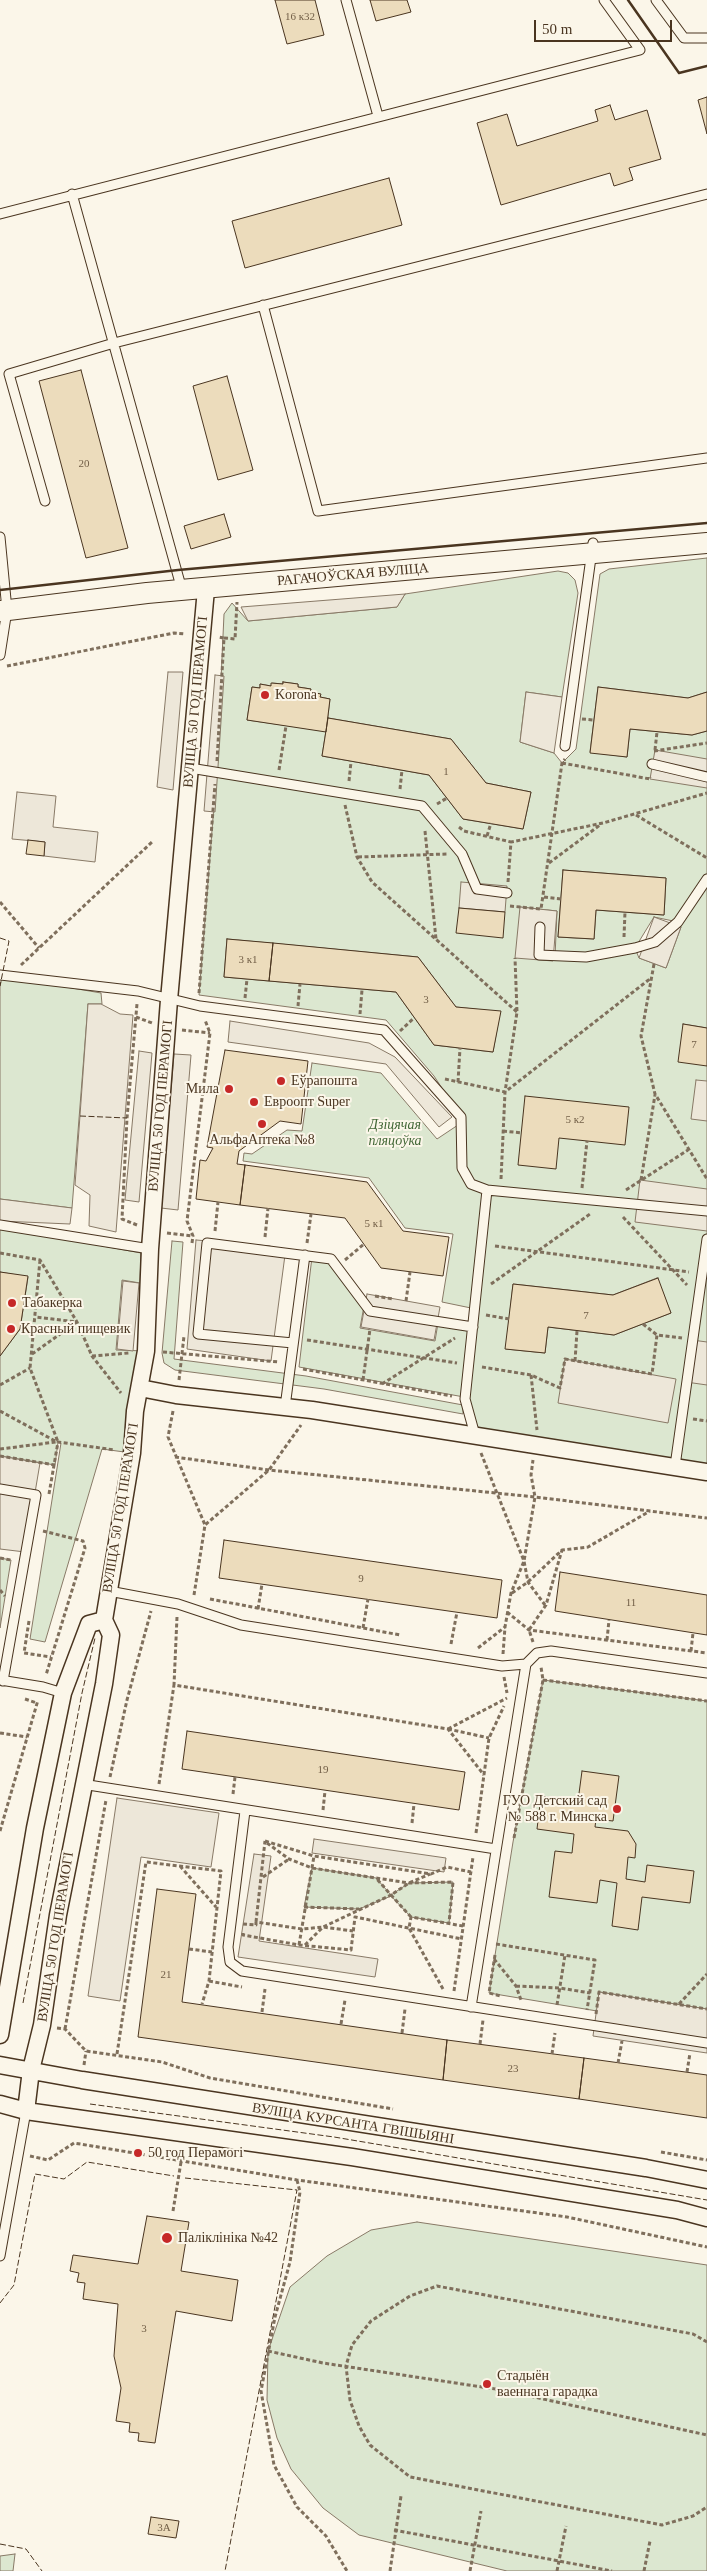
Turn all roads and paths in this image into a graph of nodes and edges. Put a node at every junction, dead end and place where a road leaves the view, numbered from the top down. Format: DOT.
graph roads {
  1 [pos="346,0"];
  2 [pos="604,0"];
  3 [pos="656,0"];
  4 [pos="707,38"];
  5 [pos="378,116"];
  6 [pos="72,194"];
  7 [pos="707,194"];
  8 [pos="0,214"];
  9 [pos="264,305"];
  10 [pos="114,343"];
  11 [pos="4,376"];
  12 [pos="707,458"];
  13 [pos="45,501"];
  14 [pos="0,537"];
  15 [pos="707,543"];
  16 [pos="592,549"];
  17 [pos="238,585"];
  18 [pos="206,589"];
  19 [pos="182,590"];
  20 [pos="4,610"];
  21 [pos="174,633"];
  22 [pos="224,638"];
  23 [pos="0,655"];
  24 [pos="0,667"];
  25 [pos="577,718"];
  26 [pos="593,720"];
  27 [pos="286,726"];
  28 [pos="657,732"];
  29 [pos="565,746"];
  30 [pos="654,750"];
  31 [pos="351,762"];
  32 [pos="652,764"];
  33 [pos="190,768"];
  34 [pos="402,770"];
  35 [pos="278,777"];
  36 [pos="707,777"];
  37 [pos="345,791"];
  38 [pos="707,793"];
  39 [pos="399,797"];
  40 [pos="447,798"];
  41 [pos="422,806"];
  42 [pos="432,807"];
  43 [pos="636,815"];
  44 [pos="491,823"];
  45 [pos="603,823"];
  46 [pos="456,825"];
  47 [pos="487,836"];
  48 [pos="152,842"];
  49 [pos="511,842"];
  50 [pos="462,854"];
  51 [pos="428,855"];
  52 [pos="357,857"];
  53 [pos="707,858"];
  54 [pos="548,863"];
  55 [pos="706,882"];
  56 [pos="507,890"];
  57 [pos="544,897"];
  58 [pos="560,900"];
  59 [pos="0,902"];
  60 [pos="625,912"];
  61 [pos="540,927"];
  62 [pos="436,940"];
  63 [pos="39,948"];
  64 [pos="623,950"];
  65 [pos="515,958"];
  66 [pos="654,964"];
  67 [pos="0,975"];
  68 [pos="10,976"];
  69 [pos="651,978"];
  70 [pos="247,979"];
  71 [pos="300,984"];
  72 [pos="362,990"];
  73 [pos="138,991"];
  74 [pos="169,1000"];
  75 [pos="244,1001"];
  76 [pos="298,1008"];
  77 [pos="517,1012"];
  78 [pos="360,1017"];
  79 [pos="414,1018"];
  80 [pos="397,1033"];
  81 [pos="460,1048"];
  82 [pos="458,1082"];
  83 [pos="505,1092"];
  84 [pos="655,1094"];
  85 [pos="503,1130"];
  86 [pos="522,1133"];
  87 [pos="587,1141"];
  88 [pos="688,1150"];
  89 [pos="640,1180"];
  90 [pos="707,1180"];
  91 [pos="487,1190"];
  92 [pos="500,1192"];
  93 [pos="581,1199"];
  94 [pos="218,1202"];
  95 [pos="608,1202"];
  96 [pos="268,1208"];
  97 [pos="707,1211"];
  98 [pos="311,1214"];
  99 [pos="122,1220"];
  100 [pos="0,1225"];
  101 [pos="215,1237"];
  102 [pos="707,1239"];
  103 [pos="264,1241"];
  104 [pos="364,1244"];
  105 [pos="481,1244"];
  106 [pos="150,1250"];
  107 [pos="306,1251"];
  108 [pos="537,1251"];
  109 [pos="0,1253"];
  110 [pos="338,1258"];
  111 [pos="40,1260"];
  112 [pos="675,1271"];
  113 [pos="410,1272"];
  114 [pos="702,1274"];
  115 [pos="367,1294"];
  116 [pos="476,1294"];
  117 [pos="698,1299"];
  118 [pos="406,1301"];
  119 [pos="414,1303"];
  120 [pos="474,1312"];
  121 [pos="35,1317"];
  122 [pos="509,1319"];
  123 [pos="76,1322"];
  124 [pos="643,1324"];
  125 [pos="473,1327"];
  126 [pos="370,1329"];
  127 [pos="578,1331"];
  128 [pos="657,1335"];
  129 [pos="692,1340"];
  130 [pos="297,1341"];
  131 [pos="368,1349"];
  132 [pos="146,1351"];
  133 [pos="32,1355"];
  134 [pos="92,1356"];
  135 [pos="424,1358"];
  136 [pos="575,1361"];
  137 [pos="291,1363"];
  138 [pos="459,1363"];
  139 [pos="468,1364"];
  140 [pos="30,1368"];
  141 [pos="531,1375"];
  142 [pos="363,1380"];
  143 [pos="382,1384"];
  144 [pos="0,1385"];
  145 [pos="140,1388"];
  146 [pos="176,1395"];
  147 [pos="465,1399"];
  148 [pos="285,1406"];
  149 [pos="0,1411"];
  150 [pos="135,1411"];
  151 [pos="475,1435"];
  152 [pos="58,1442"];
  153 [pos="536,1446"];
  154 [pos="0,1449"];
  155 [pos="132,1453"];
  156 [pos="0,1456"];
  157 [pos="175,1457"];
  158 [pos="55,1465"];
  159 [pos="674,1466"];
  160 [pos="707,1472"];
  161 [pos="0,1489"];
  162 [pos="496,1494"];
  163 [pos="535,1497"];
  164 [pos="48,1502"];
  165 [pos="650,1511"];
  166 [pos="707,1518"];
  167 [pos="44,1521"];
  168 [pos="205,1525"];
  169 [pos="42,1531"];
  170 [pos="41,1540"];
  171 [pos="562,1550"];
  172 [pos="524,1561"];
  173 [pos="528,1582"];
  174 [pos="262,1584"];
  175 [pos="0,1590"];
  176 [pos="109,1591"];
  177 [pos="185,1593"];
  178 [pos="511,1593"];
  179 [pos="6,1596"];
  180 [pos="368,1599"];
  181 [pos="154,1600"];
  182 [pos="546,1606"];
  183 [pos="258,1609"];
  184 [pos="457,1612"];
  185 [pos="507,1612"];
  186 [pos="30,1616"];
  187 [pos="104,1620"];
  188 [pos="609,1620"];
  189 [pos="505,1627"];
  190 [pos="364,1628"];
  191 [pos="530,1630"];
  192 [pos="693,1633"];
  193 [pos="403,1635"];
  194 [pos="607,1640"];
  195 [pos="442,1642"];
  196 [pos="452,1644"];
  197 [pos="460,1645"];
  198 [pos="469,1647"];
  199 [pos="691,1651"];
  200 [pos="537,1653"];
  201 [pos="707,1653"];
  202 [pos="51,1658"];
  203 [pos="526,1664"];
  204 [pos="502,1666"];
  205 [pos="707,1673"];
  206 [pos="2,1680"];
  207 [pos="544,1680"];
  208 [pos="174,1686"];
  209 [pos="43,1687"];
  210 [pos="63,1693"];
  211 [pos="508,1698"];
  212 [pos="707,1701"];
  213 [pos="0,1733"];
  214 [pos="27,1738"];
  215 [pos="489,1738"];
  216 [pos="82,1784"];
  217 [pos="108,1789"];
  218 [pos="157,1797"];
  219 [pos="414,1804"];
  220 [pos="245,1811"];
  221 [pos="0,1831"];
  222 [pos="410,1836"];
  223 [pos="265,1842"];
  224 [pos="513,1842"];
  225 [pos="496,1849"];
  226 [pos="314,1856"];
  227 [pos="289,1859"];
  228 [pos="180,1866"];
  229 [pos="312,1868"];
  230 [pos="471,1872"];
  231 [pos="431,1874"];
  232 [pos="262,1877"];
  233 [pos="376,1878"];
  234 [pos="409,1883"];
  235 [pos="391,1896"];
  236 [pos="217,1908"];
  237 [pos="304,1908"];
  238 [pos="360,1909"];
  239 [pos="411,1917"];
  240 [pos="256,1922"];
  241 [pos="449,1923"];
  242 [pos="463,1926"];
  243 [pos="323,1927"];
  244 [pos="409,1928"];
  245 [pos="302,1929"];
  246 [pos="353,1931"];
  247 [pos="497,1935"];
  248 [pos="462,1939"];
  249 [pos="299,1944"];
  250 [pos="496,1944"];
  251 [pos="305,1945"];
  252 [pos="189,1948"];
  253 [pos="212,1952"];
  254 [pos="565,1955"];
  255 [pos="494,1959"];
  256 [pos="707,1974"];
  257 [pos="516,1986"];
  258 [pos="560,1988"];
  259 [pos="266,1989"];
  260 [pos="590,1993"];
  261 [pos="505,1997"];
  262 [pos="513,1998"];
  263 [pos="345,2000"];
  264 [pos="521,2000"];
  265 [pos="530,2001"];
  266 [pos="202,2004"];
  267 [pos="452,2004"];
  268 [pos="548,2004"];
  269 [pos="557,2005"];
  270 [pos="678,2005"];
  271 [pos="564,2006"];
  272 [pos="471,2007"];
  273 [pos="406,2008"];
  274 [pos="580,2009"];
  275 [pos="707,2009"];
  276 [pos="262,2012"];
  277 [pos="483,2019"];
  278 [pos="341,2024"];
  279 [pos="42,2026"];
  280 [pos="592,2026"];
  281 [pos="65,2029"];
  282 [pos="556,2030"];
  283 [pos="402,2033"];
  284 [pos="0,2035"];
  285 [pos="622,2040"];
  286 [pos="707,2043"];
  287 [pos="480,2044"];
  288 [pos="690,2050"];
  289 [pos="117,2054"];
  290 [pos="552,2054"];
  291 [pos="618,2063"];
  292 [pos="0,2065"];
  293 [pos="31,2070"];
  294 [pos="687,2072"];
  295 [pos="0,2104"];
  296 [pos="397,2110"];
  297 [pos="26,2111"];
  298 [pos="659,2151"];
  299 [pos="17,2152"];
  300 [pos="707,2160"];
  301 [pos="181,2162"];
  302 [pos="297,2180"];
  303 [pos="707,2180"];
  304 [pos="173,2211"];
  305 [pos="707,2218"];
  306 [pos="707,2247"];
  307 [pos="0,2256"];
  308 [pos="707,2342"];
  309 [pos="268,2351"];
  310 [pos="346,2366"];
  311 [pos="707,2435"];
  312 [pos="401,2496"];
  313 [pos="707,2507"];
  314 [pos="481,2511"];
  315 [pos="566,2526"];
  316 [pos="394,2530"];
  317 [pos="650,2541"];
  318 [pos="474,2545"];
  319 [pos="558,2562"];
  320 [pos="347,2571"];
  321 [pos="390,2571"];
  322 [pos="470,2571"];
  323 [pos="557,2571"];
  324 [pos="612,2571"];
  325 [pos="644,2571"];
  1 -- 5 [label="lane"];
  2 -- 5 [label="lane"];
  3 -- 4 [label="lane"];
  5 -- 6 [label="lane"];
  6 -- 8 [label="lane"];
  6 -- 10 [label="lane"];
  7 -- 9 [label="lane"];
  9 -- 10 [label="lane"];
  9 -- 12 [label="lane"];
  10 -- 11 [label="lane"];
  10 -- 19 [label="lane"];
  11 -- 13 [label="lane"];
  14 -- 20 [label="lane"];
  15 -- 16 [label="street, РАГАЧОЎСКАЯ ВУЛІЦА"];
  16 -- 17 [label="street, РАГАЧОЎСКАЯ ВУЛІЦА"];
  16 -- 29 [label="lane"];
  17 -- 18 [label="street, РАГАЧОЎСКАЯ ВУЛІЦА"];
  17 -- 22 [label="path"];
  18 -- 19 [label="street, РАГАЧОЎСКАЯ ВУЛІЦА"];
  18 -- 33 [label="street, ВУЛІЦА 50 ГОД ПЕРАМОГІ"];
  19 -- 20 [label="street, РАГАЧОЎСКАЯ ВУЛІЦА"];
  20 -- 23 [label="lane"];
  21 -- 24 [label="path"];
  25 -- 26 [label="path"];
  27 -- 35 [label="path"];
  28 -- 30 [label="path"];
  31 -- 37 [label="path"];
  32 -- 36 [label="lane"];
  33 -- 37 [label="lane"];
  33 -- 74 [label="street, ВУЛІЦА 50 ГОД ПЕРАМОГІ"];
  34 -- 39 [label="path"];
  37 -- 41 [label="lane"];
  37 -- 52 [label="path"];
  38 -- 43 [label="path"];
  40 -- 42 [label="path"];
  41 -- 50 [label="lane"];
  41 -- 51 [label="path"];
  43 -- 45 [label="path"];
  43 -- 53 [label="path"];
  44 -- 47 [label="path"];
  45 -- 49 [label="path"];
  45 -- 54 [label="path"];
  46 -- 47 [label="path"];
  47 -- 49 [label="path"];
  48 -- 63 [label="path"];
  49 -- 56 [label="path"];
  50 -- 51 [label="path"];
  50 -- 56 [label="lane"];
  51 -- 52 [label="path"];
  51 -- 62 [label="path"];
  52 -- 62 [label="path"];
  55 -- 64 [label="lane"];
  57 -- 58 [label="path"];
  59 -- 63 [label="path"];
  60 -- 64 [label="path"];
  61 -- 64 [label="lane"];
  62 -- 77 [label="path"];
  63 -- 68 [label="path"];
  65 -- 77 [label="path"];
  66 -- 69 [label="path"];
  67 -- 68 [label="lane"];
  68 -- 73 [label="lane"];
  69 -- 83 [label="path"];
  69 -- 84 [label="path"];
  70 -- 75 [label="path"];
  71 -- 76 [label="path"];
  72 -- 78 [label="path"];
  73 -- 74 [label="lane"];
  73 -- 99 [label="path"];
  74 -- 91 [label="lane"];
  74 -- 106 [label="street, ВУЛІЦА 50 ГОД ПЕРАМОГІ"];
  77 -- 83 [label="path"];
  79 -- 80 [label="path"];
  81 -- 82 [label="path"];
  83 -- 85 [label="path"];
  84 -- 88 [label="path"];
  84 -- 89 [label="path"];
  85 -- 86 [label="path"];
  85 -- 92 [label="path"];
  87 -- 93 [label="path"];
  88 -- 89 [label="path"];
  88 -- 90 [label="path"];
  89 -- 95 [label="path"];
  91 -- 92 [label="lane"];
  91 -- 105 [label="lane"];
  92 -- 93 [label="lane"];
  93 -- 95 [label="lane"];
  94 -- 101 [label="path"];
  95 -- 97 [label="lane"];
  95 -- 108 [label="path"];
  95 -- 112 [label="path"];
  96 -- 103 [label="path"];
  98 -- 107 [label="path"];
  100 -- 106 [label="lane"];
  102 -- 114 [label="lane"];
  104 -- 110 [label="path"];
  105 -- 108 [label="path"];
  105 -- 116 [label="lane"];
  106 -- 132 [label="street, ВУЛІЦА 50 ГОД ПЕРАМОГІ"];
  107 -- 125 [label="lane"];
  107 -- 130 [label="lane"];
  107 -- 130 [label="lane"];
  108 -- 112 [label="path"];
  108 -- 116 [label="path"];
  109 -- 111 [label="path"];
  111 -- 121 [label="path"];
  111 -- 123 [label="path"];
  112 -- 114 [label="path"];
  112 -- 117 [label="path"];
  113 -- 118 [label="path"];
  114 -- 117 [label="lane"];
  115 -- 118 [label="path"];
  116 -- 120 [label="lane"];
  117 -- 129 [label="lane"];
  118 -- 119 [label="path"];
  120 -- 122 [label="path"];
  120 -- 125 [label="lane"];
  121 -- 123 [label="path"];
  121 -- 133 [label="path"];
  123 -- 133 [label="path"];
  123 -- 134 [label="path"];
  124 -- 128 [label="path"];
  125 -- 135 [label="path"];
  125 -- 139 [label="lane"];
  126 -- 131 [label="path"];
  127 -- 136 [label="path"];
  128 -- 129 [label="path"];
  128 -- 136 [label="path"];
  129 -- 159 [label="lane"];
  130 -- 131 [label="path"];
  130 -- 137 [label="lane"];
  131 -- 135 [label="path"];
  131 -- 142 [label="path"];
  132 -- 134 [label="path"];
  132 -- 137 [label="path"];
  132 -- 145 [label="street, ВУЛІЦА 50 ГОД ПЕРАМОГІ"];
  133 -- 140 [label="path"];
  134 -- 150 [label="path"];
  135 -- 138 [label="path"];
  135 -- 143 [label="path"];
  136 -- 141 [label="path"];
  137 -- 142 [label="path"];
  137 -- 148 [label="lane"];
  139 -- 141 [label="path"];
  139 -- 147 [label="lane"];
  140 -- 144 [label="path"];
  140 -- 152 [label="path"];
  141 -- 153 [label="path"];
  142 -- 143 [label="path"];
  143 -- 147 [label="path"];
  145 -- 146 [label="street"];
  145 -- 150 [label="street, ВУЛІЦА 50 ГОД ПЕРАМОГІ"];
  146 -- 148 [label="street"];
  146 -- 157 [label="path"];
  147 -- 151 [label="lane"];
  148 -- 151 [label="street"];
  149 -- 152 [label="path"];
  150 -- 155 [label="street, ВУЛІЦА 50 ГОД ПЕРАМОГІ"];
  151 -- 153 [label="street"];
  151 -- 162 [label="path"];
  152 -- 154 [label="path"];
  152 -- 155 [label="path"];
  152 -- 158 [label="path"];
  153 -- 159 [label="street"];
  153 -- 163 [label="path"];
  155 -- 176 [label="street, ВУЛІЦА 50 ГОД ПЕРАМОГІ"];
  156 -- 158 [label="path"];
  157 -- 162 [label="path"];
  157 -- 168 [label="path"];
  158 -- 164 [label="path"];
  159 -- 160 [label="street"];
  161 -- 206 [label="lane"];
  162 -- 163 [label="path"];
  162 -- 172 [label="path"];
  163 -- 165 [label="path"];
  163 -- 172 [label="path"];
  165 -- 166 [label="path"];
  165 -- 171 [label="path"];
  167 -- 169 [label="path"];
  169 -- 170 [label="path"];
  169 -- 202 [label="path"];
  171 -- 173 [label="path"];
  171 -- 182 [label="path"];
  172 -- 173 [label="path"];
  172 -- 178 [label="path"];
  173 -- 178 [label="path"];
  173 -- 182 [label="path"];
  174 -- 183 [label="path"];
  175 -- 179 [label="path"];
  176 -- 181 [label="lane"];
  176 -- 187 [label="street, ВУЛІЦА 50 ГОД ПЕРАМОГІ"];
  177 -- 183 [label="path"];
  178 -- 185 [label="path"];
  180 -- 190 [label="path"];
  181 -- 204 [label="lane"];
  181 -- 217 [label="path"];
  182 -- 191 [label="path"];
  183 -- 190 [label="path"];
  184 -- 196 [label="path"];
  185 -- 189 [label="path"];
  185 -- 191 [label="path"];
  186 -- 202 [label="path"];
  187 -- 210 [label="street"];
  187 -- 216 [label="street, ВУЛІЦА 50 ГОД ПЕРАМОГІ"];
  188 -- 194 [label="path"];
  189 -- 198 [label="path"];
  189 -- 204 [label="path"];
  190 -- 193 [label="path"];
  191 -- 194 [label="path"];
  191 -- 200 [label="path"];
  192 -- 199 [label="path"];
  194 -- 199 [label="path"];
  195 -- 196 [label="path"];
  196 -- 197 [label="path"];
  199 -- 201 [label="path"];
  200 -- 203 [label="lane"];
  200 -- 205 [label="lane"];
  200 -- 207 [label="path"];
  202 -- 209 [label="path"];
  203 -- 204 [label="lane"];
  203 -- 225 [label="lane"];
  206 -- 209 [label="lane"];
  207 -- 212 [label="path"];
  207 -- 224 [label="path"];
  208 -- 218 [label="path"];
  209 -- 210 [label="lane"];
  209 -- 214 [label="path"];
  210 -- 284 [label="street"];
  211 -- 215 [label="path"];
  213 -- 214 [label="path"];
  214 -- 221 [label="path"];
  216 -- 217 [label="lane"];
  216 -- 279 [label="street, ВУЛІЦА 50 ГОД ПЕРАМОГІ"];
  217 -- 218 [label="lane"];
  217 -- 281 [label="path"];
  218 -- 220 [label="lane"];
  219 -- 222 [label="path"];
  220 -- 222 [label="lane"];
  220 -- 267 [label="lane"];
  222 -- 225 [label="lane"];
  223 -- 226 [label="path"];
  223 -- 227 [label="path"];
  223 -- 232 [label="path"];
  225 -- 272 [label="lane"];
  226 -- 229 [label="path"];
  226 -- 231 [label="path"];
  227 -- 229 [label="path"];
  227 -- 232 [label="path"];
  228 -- 236 [label="path"];
  228 -- 236 [label="path"];
  228 -- 289 [label="path"];
  229 -- 233 [label="path"];
  229 -- 237 [label="path"];
  230 -- 231 [label="path"];
  231 -- 234 [label="path"];
  232 -- 240 [label="path"];
  233 -- 234 [label="path"];
  233 -- 235 [label="path"];
  234 -- 235 [label="path"];
  234 -- 241 [label="path"];
  235 -- 238 [label="path"];
  235 -- 239 [label="path"];
  236 -- 253 [label="path"];
  237 -- 238 [label="path"];
  237 -- 245 [label="path"];
  238 -- 243 [label="path"];
  239 -- 241 [label="path"];
  239 -- 244 [label="path"];
  240 -- 245 [label="path"];
  240 -- 249 [label="path"];
  241 -- 242 [label="path"];
  243 -- 245 [label="path"];
  243 -- 246 [label="path"];
  243 -- 251 [label="path"];
  244 -- 246 [label="path"];
  244 -- 248 [label="path"];
  244 -- 267 [label="path"];
  245 -- 249 [label="path"];
  246 -- 251 [label="path"];
  247 -- 250 [label="path"];
  249 -- 251 [label="path"];
  250 -- 254 [label="path"];
  250 -- 255 [label="path"];
  252 -- 253 [label="path"];
  253 -- 266 [label="path"];
  254 -- 258 [label="path"];
  254 -- 260 [label="path"];
  255 -- 257 [label="path"];
  255 -- 261 [label="path"];
  256 -- 270 [label="path"];
  257 -- 258 [label="path"];
  257 -- 264 [label="path"];
  258 -- 260 [label="path"];
  258 -- 269 [label="path"];
  259 -- 276 [label="path"];
  260 -- 274 [label="path"];
  262 -- 264 [label="path"];
  263 -- 278 [label="path"];
  264 -- 265 [label="path"];
  267 -- 272 [label="lane"];
  268 -- 269 [label="path"];
  269 -- 271 [label="path"];
  270 -- 275 [label="path"];
  270 -- 280 [label="path"];
  272 -- 280 [label="lane"];
  273 -- 283 [label="path"];
  277 -- 287 [label="path"];
  279 -- 281 [label="path"];
  279 -- 293 [label="street, ВУЛІЦА 50 ГОД ПЕРАМОГІ"];
  280 -- 286 [label="lane"];
  281 -- 289 [label="path"];
  282 -- 290 [label="path"];
  285 -- 291 [label="path"];
  288 -- 294 [label="path"];
  289 -- 296 [label="path"];
  292 -- 293 [label="street, ВУЛІЦА КУРСАНТА ГВІШЫЯНІ"];
  293 -- 297 [label="street, ВУЛІЦА 50 ГОД ПЕРАМОГІ"];
  293 -- 303 [label="street, ВУЛІЦА КУРСАНТА ГВІШЫЯНІ"];
  295 -- 297 [label="street"];
  297 -- 299 [label="lane, ВУЛІЦА 50 ГОД ПЕРАМОГІ"];
  297 -- 305 [label="street"];
  298 -- 300 [label="path"];
  299 -- 301 [label="path"];
  299 -- 307 [label="lane, ВУЛІЦА 50 ГОД ПЕРАМОГІ"];
  301 -- 302 [label="path"];
  301 -- 304 [label="path"];
  302 -- 306 [label="path"];
  302 -- 309 [label="path"];
  308 -- 310 [label="path"];
  309 -- 310 [label="path"];
  309 -- 320 [label="path"];
  310 -- 311 [label="path"];
  310 -- 313 [label="path"];
  312 -- 316 [label="path"];
  314 -- 318 [label="path"];
  315 -- 319 [label="path"];
  316 -- 318 [label="path"];
  316 -- 321 [label="path"];
  317 -- 325 [label="path"];
  318 -- 319 [label="path"];
  318 -- 322 [label="path"];
  319 -- 323 [label="path"];
  319 -- 324 [label="path"];
}
